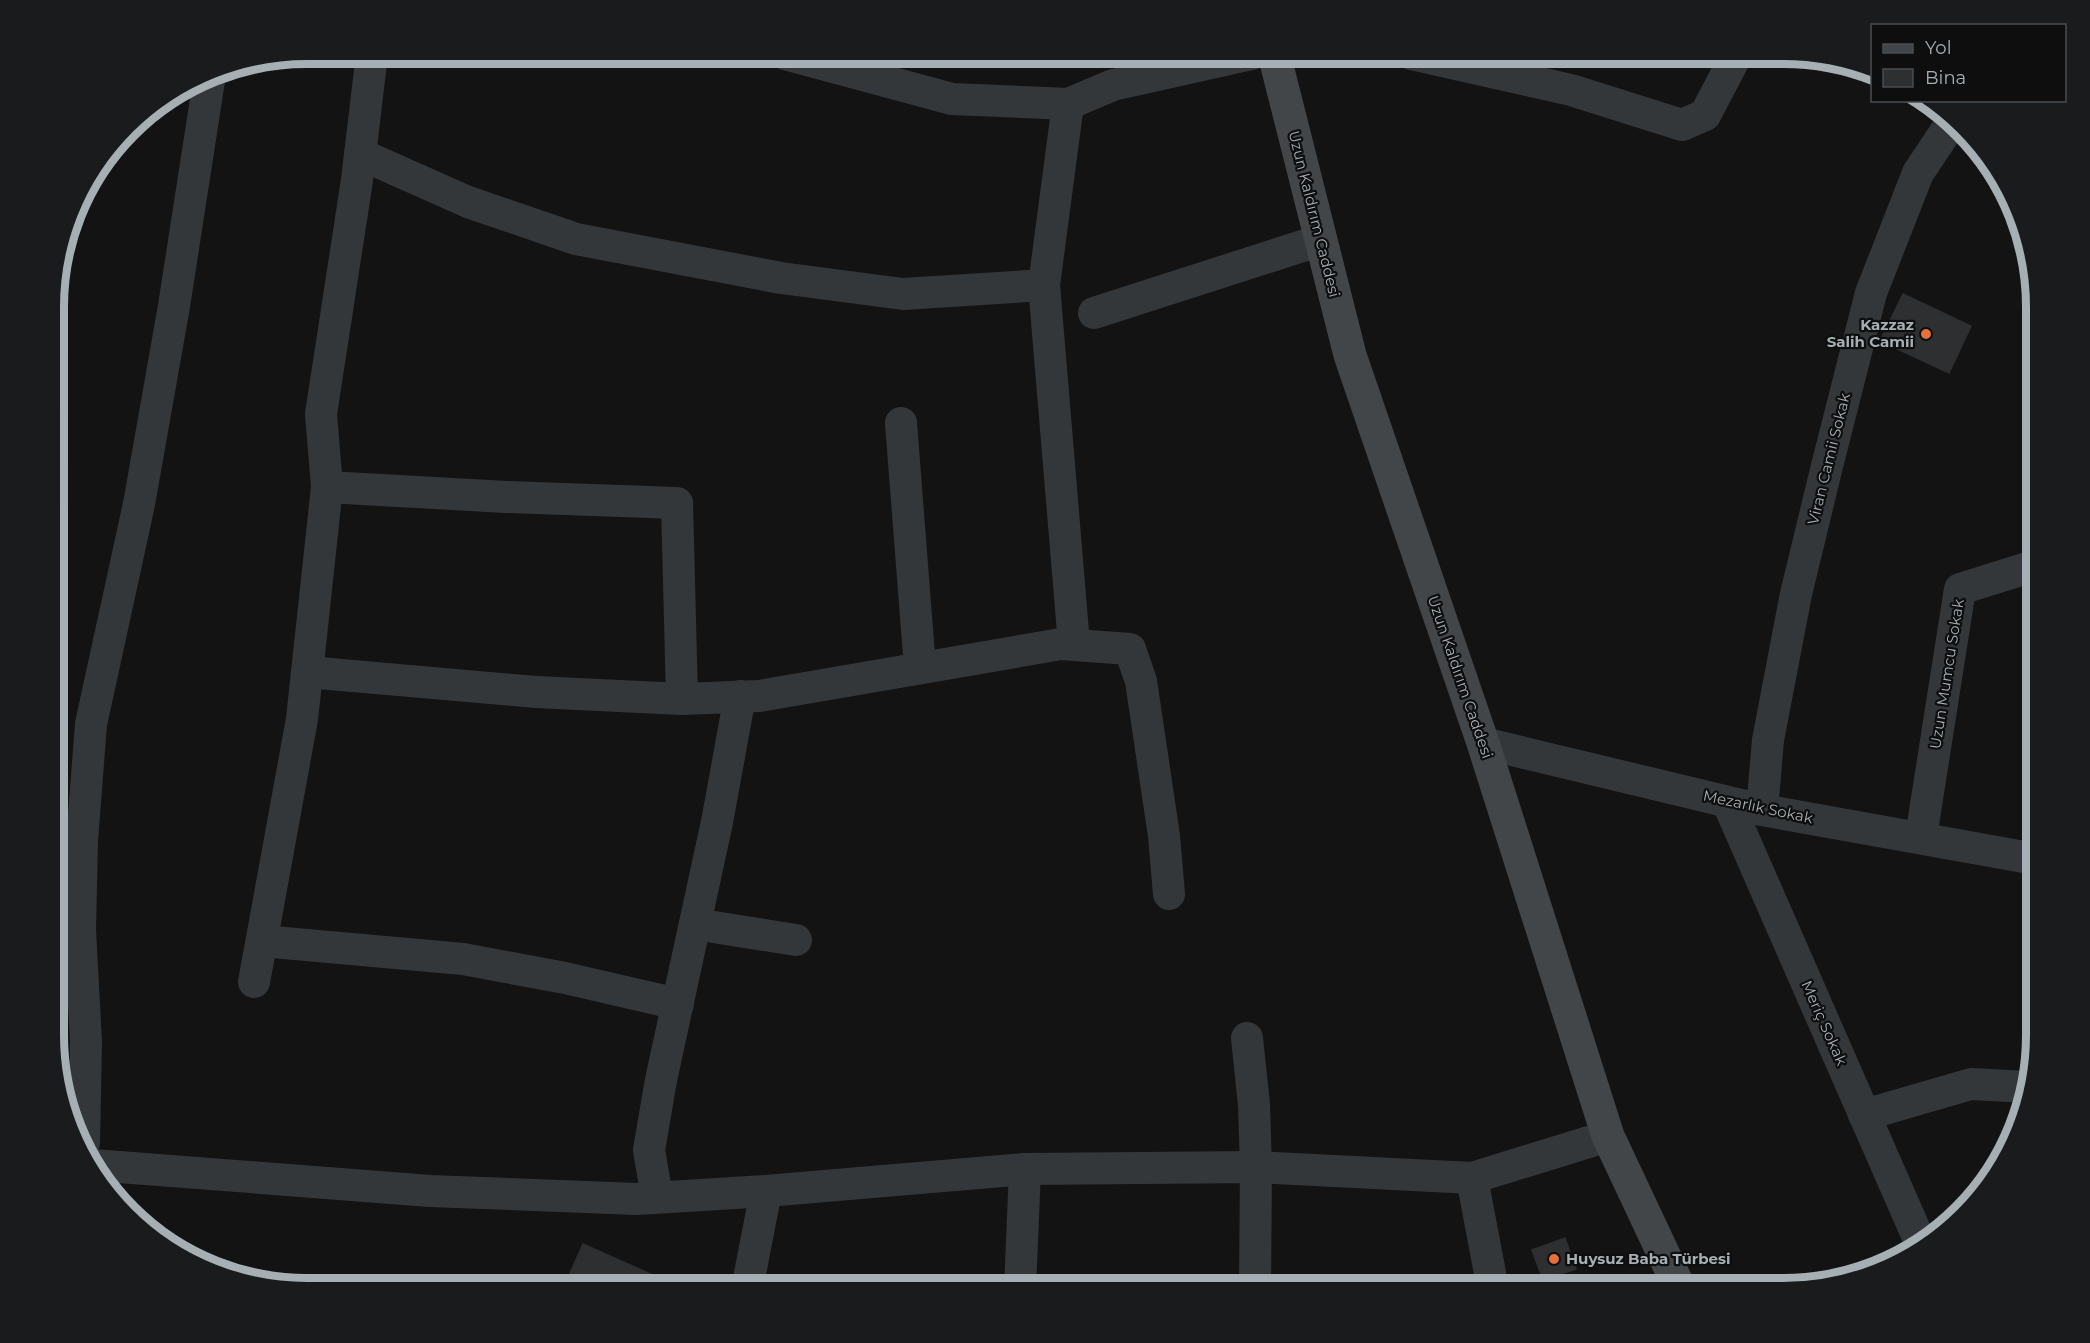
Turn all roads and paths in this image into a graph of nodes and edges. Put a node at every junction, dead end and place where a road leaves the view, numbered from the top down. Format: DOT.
graph roads {
  1 [pos="371,64"];
  2 [pos="821,64"];
  3 [pos="1207,64"];
  4 [pos="1277,64"];
  5 [pos="1467,64"];
  6 [pos="1732,64"];
  7 [pos="208,86"];
  8 [pos="1068,104"];
  9 [pos="1953,135"];
  10 [pos="360,154"];
  11 [pos="1321,240"];
  12 [pos="1044,285"];
  13 [pos="1094,313"];
  14 [pos="901,423"];
  15 [pos="327,487"];
  16 [pos="2026,569"];
  17 [pos="1074,645"];
  18 [pos="920,668"];
  19 [pos="307,672"];
  20 [pos="740,696"];
  21 [pos="682,699"];
  22 [pos="1483,743"];
  23 [pos="1728,802"];
  24 [pos="1762,810"];
  25 [pos="1921,837"];
  26 [pos="69,840"];
  27 [pos="2026,857"];
  28 [pos="1169,894"];
  29 [pos="695,924"];
  30 [pos="796,940"];
  31 [pos="262,941"];
  32 [pos="254,982"];
  33 [pos="678,1004"];
  34 [pos="1247,1038"];
  35 [pos="2020,1087"];
  36 [pos="1864,1115"];
  37 [pos="84,1131"];
  38 [pos="1608,1136"];
  39 [pos="103,1167"];
  40 [pos="1256,1167"];
  41 [pos="1024,1169"];
  42 [pos="1472,1178"];
  43 [pos="766,1191"];
  44 [pos="657,1197"];
  45 [pos="1918,1238"];
  46 [pos="749,1278"];
  47 [pos="1020,1278"];
  48 [pos="1255,1278"];
  49 [pos="1491,1278"];
  50 [pos="1675,1278"];
  1 -- 10 [label="street"];
  2 -- 8 [label="street"];
  3 -- 8 [label="street"];
  4 -- 11 [label="main road, Uzun Kaldırım Caddesi"];
  5 -- 6 [label="street"];
  7 -- 26 [label="street"];
  8 -- 12 [label="street"];
  9 -- 24 [label="street, Viran Camii Sokak"];
  10 -- 12 [label="street"];
  10 -- 15 [label="street"];
  11 -- 13 [label="street"];
  11 -- 22 [label="main road, Uzun Kaldırım Caddesi"];
  12 -- 17 [label="street"];
  14 -- 18 [label="street"];
  15 -- 19 [label="street"];
  15 -- 21 [label="street"];
  16 -- 25 [label="street, Uzun Mumcu Sokak"];
  17 -- 18 [label="street"];
  17 -- 28 [label="street"];
  18 -- 20 [label="street"];
  19 -- 21 [label="street"];
  19 -- 31 [label="street"];
  20 -- 21 [label="street"];
  20 -- 29 [label="street"];
  22 -- 23 [label="street, Mezarlık Sokak"];
  22 -- 38 [label="main road, Uzun Kaldırım Caddesi"];
  23 -- 24 [label="street, Mezarlık Sokak"];
  23 -- 36 [label="street, Meriç Sokak"];
  24 -- 25 [label="street, Mezarlık Sokak"];
  25 -- 27 [label="street, Mezarlık Sokak"];
  26 -- 37 [label="street"];
  29 -- 30 [label="street"];
  29 -- 33 [label="street"];
  31 -- 32 [label="street"];
  31 -- 33 [label="street"];
  33 -- 44 [label="street"];
  34 -- 40 [label="street"];
  35 -- 36 [label="street"];
  36 -- 45 [label="street, Meriç Sokak"];
  38 -- 42 [label="street"];
  38 -- 50 [label="main road, Uzun Kaldırım Caddesi"];
  39 -- 44 [label="street"];
  40 -- 41 [label="street"];
  40 -- 42 [label="street"];
  40 -- 48 [label="street"];
  41 -- 43 [label="street"];
  41 -- 47 [label="street"];
  42 -- 49 [label="street"];
  43 -- 44 [label="street"];
  43 -- 46 [label="street"];
}
